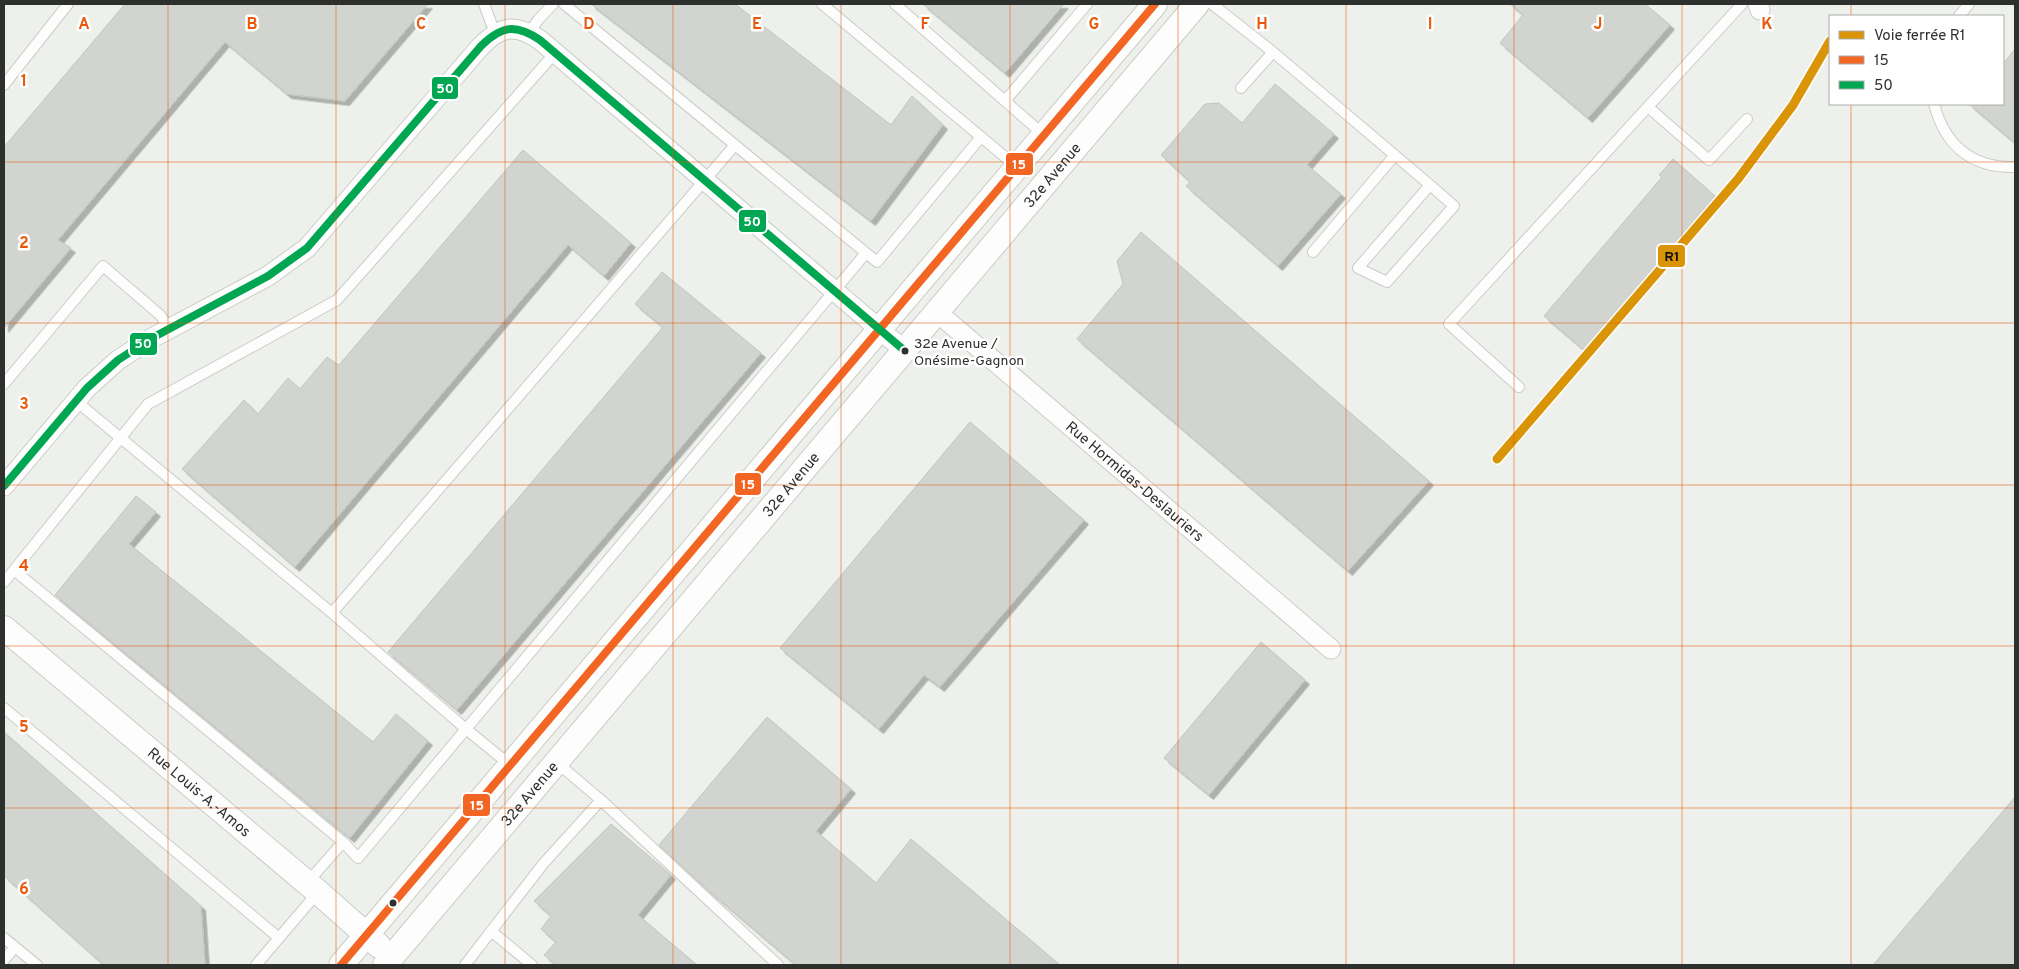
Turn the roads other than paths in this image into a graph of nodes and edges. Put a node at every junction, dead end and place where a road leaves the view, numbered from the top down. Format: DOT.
graph roads {
  1 [pos="68,4"];
  2 [pos="484,4"];
  3 [pos="553,4"];
  4 [pos="564,4"];
  5 [pos="822,4"];
  6 [pos="894,4"];
  7 [pos="1087,4"];
  8 [pos="1155,4"];
  9 [pos="1197,4"];
  10 [pos="1212,4"];
  11 [pos="1742,4"];
  12 [pos="1969,4"];
  13 [pos="1960,15"];
  14 [pos="496,33"];
  15 [pos="529,33"];
  16 [pos="1273,52"];
  17 [pos="555,53"];
  18 [pos="4,85"];
  19 [pos="1241,88"];
  20 [pos="1005,101"];
  21 [pos="1934,105"];
  22 [pos="1648,107"];
  23 [pos="1747,119"];
  24 [pos="1045,135"];
  25 [pos="981,137"];
  26 [pos="735,145"];
  27 [pos="1395,154"];
  28 [pos="1017,167"];
  29 [pos="2015,167"];
  30 [pos="706,180"];
  31 [pos="1430,185"];
  32 [pos="1313,252"];
  33 [pos="866,253"];
  34 [pos="835,290"];
  35 [pos="938,312"];
  36 [pos="169,328"];
  37 [pos="880,328"];
  38 [pos="905,351"];
  39 [pos="4,384"];
  40 [pos="1519,387"];
  41 [pos="76,400"];
  42 [pos="120,437"];
  43 [pos="4,486"];
  44 [pos="14,570"];
  45 [pos="4,582"];
  46 [pos="332,613"];
  47 [pos="4,628"];
  48 [pos="1331,649"];
  49 [pos="4,708"];
  50 [pos="466,729"];
  51 [pos="556,762"];
  52 [pos="510,765"];
  53 [pos="600,800"];
  54 [pos="343,842"];
  55 [pos="313,888"];
  56 [pos="492,931"];
  57 [pos="367,935"];
  58 [pos="4,938"];
  59 [pos="279,938"];
  60 [pos="15,947"];
  61 [pos="4,960"];
  62 [pos="392,963"];
  63 [pos="38,965"];
  64 [pos="256,965"];
  65 [pos="342,965"];
  66 [pos="465,965"];
  67 [pos="532,965"];
  68 [pos="778,965"];
  1 -- 18 [label="lane"];
  2 -- 14 [label="lane"];
  3 -- 15 [label="lane"];
  4 -- 26 [label="lane"];
  5 -- 25 [label="lane"];
  6 -- 20 [label="lane"];
  7 -- 20 [label="lane"];
  8 -- 24 [label="street"];
  9 -- 35 [label="street, 32e Avenue"];
  10 -- 16 [label="lane"];
  11 -- 22 [label="lane"];
  12 -- 13 [label="lane"];
  14 -- 15 [label="street"];
  14 -- 36 [label="street"];
  15 -- 17 [label="street"];
  16 -- 19 [label="lane"];
  16 -- 27 [label="lane"];
  17 -- 30 [label="street"];
  17 -- 42 [label="lane"];
  20 -- 24 [label="lane"];
  21 -- 29 [label="lane"];
  22 -- 23 [label="lane"];
  22 -- 40 [label="lane"];
  24 -- 28 [label="street"];
  25 -- 28 [label="lane"];
  25 -- 33 [label="lane"];
  26 -- 30 [label="lane"];
  26 -- 33 [label="lane"];
  27 -- 31 [label="lane"];
  27 -- 32 [label="lane"];
  28 -- 37 [label="street"];
  30 -- 34 [label="street"];
  30 -- 46 [label="lane"];
  31 -- 31 [label="lane"];
  33 -- 34 [label="lane"];
  34 -- 37 [label="street"];
  34 -- 50 [label="lane"];
  35 -- 38 [label="street, 32e Avenue"];
  35 -- 48 [label="street, Rue Hormidas-Deslauriers"];
  36 -- 39 [label="lane"];
  36 -- 41 [label="street"];
  37 -- 38 [label="street"];
  37 -- 52 [label="street"];
  38 -- 51 [label="street, 32e Avenue"];
  41 -- 42 [label="lane"];
  41 -- 43 [label="street"];
  42 -- 44 [label="lane"];
  42 -- 46 [label="lane"];
  44 -- 45 [label="lane"];
  44 -- 54 [label="lane"];
  46 -- 50 [label="lane"];
  47 -- 55 [label="street, Rue Louis-A.-Amos"];
  49 -- 59 [label="lane"];
  50 -- 52 [label="lane"];
  50 -- 54 [label="lane"];
  51 -- 53 [label="lane"];
  51 -- 62 [label="street, 32e Avenue"];
  52 -- 57 [label="street"];
  53 -- 56 [label="lane"];
  53 -- 68 [label="lane"];
  54 -- 55 [label="lane"];
  55 -- 57 [label="street, Rue Louis-A.-Amos"];
  55 -- 59 [label="lane"];
  56 -- 66 [label="lane"];
  56 -- 67 [label="lane"];
  57 -- 62 [label="street, Rue Louis-A.-Amos"];
  57 -- 65 [label="street"];
  58 -- 60 [label="lane"];
  59 -- 64 [label="lane"];
  60 -- 61 [label="lane"];
  60 -- 63 [label="lane"];
}
